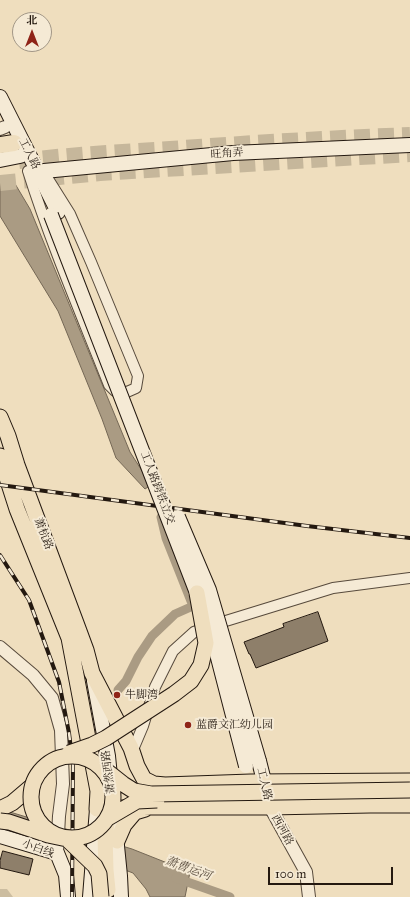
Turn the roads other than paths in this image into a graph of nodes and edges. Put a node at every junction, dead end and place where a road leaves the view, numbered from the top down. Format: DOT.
graph roads {
  1 [pos="0,97"];
  2 [pos="2,124"];
  3 [pos="410,145"];
  4 [pos="13,148"];
  5 [pos="0,152"];
  6 [pos="0,160"];
  7 [pos="35,168"];
  8 [pos="54,213"];
  9 [pos="0,418"];
  10 [pos="0,456"];
  11 [pos="410,578"];
  12 [pos="197,593"];
  13 [pos="0,647"];
  14 [pos="79,652"];
  15 [pos="92,673"];
  16 [pos="132,752"];
  17 [pos="54,759"];
  18 [pos="252,764"];
  19 [pos="104,769"];
  20 [pos="410,781"];
  21 [pos="258,782"];
  22 [pos="32,786"];
  23 [pos="410,790"];
  24 [pos="410,797"];
  25 [pos="410,805"];
  26 [pos="150,807"];
  27 [pos="270,808"];
  28 [pos="0,809"];
  29 [pos="106,812"];
  30 [pos="0,821"];
  31 [pos="0,836"];
  32 [pos="67,838"];
  33 [pos="117,841"];
  34 [pos="57,854"];
  35 [pos="68,897"];
  36 [pos="90,897"];
  37 [pos="101,897"];
  38 [pos="108,897"];
  39 [pos="120,897"];
  40 [pos="309,897"];
  1 -- 7 [label="main road, 工人路"];
  2 -- 4 [label="main road, 工人路"];
  3 -- 7 [label="main road, 旺角弄"];
  4 -- 5 [label="main road"];
  4 -- 6 [label="main road"];
  4 -- 7 [label="main road, 工人路"];
  7 -- 7 [label="street"];
  7 -- 8 [label="main road, 工人路"];
  8 -- 12 [label="main road, 工人路跨铁立交, bridge"];
  8 -- 18 [label="main road, 工人路跨铁立交, bridge"];
  9 -- 14 [label="main road, 萧杭路"];
  10 -- 14 [label="main road, 萧杭路"];
  11 -- 16 [label="street"];
  12 -- 17 [label="main road, bridge"];
  12 -- 18 [label="main road, 工人路跨铁立交, bridge"];
  13 -- 34 [label="street"];
  14 -- 15 [label="main road, 萧然西路"];
  14 -- 29 [label="main road, 萧然西路"];
  15 -- 16 [label="main road"];
  15 -- 29 [label="main road, 萧然西路"];
  16 -- 21 [label="main road"];
  17 -- 19 [label="main road, bridge"];
  17 -- 22 [label="main road, bridge"];
  18 -- 21 [label="main road, 工人路"];
  19 -- 23 [label="main road, bridge"];
  19 -- 29 [label="main road, bridge"];
  20 -- 21 [label="main road"];
  21 -- 27 [label="main road, 工人路"];
  22 -- 28 [label="main road"];
  22 -- 32 [label="main road, bridge"];
  24 -- 29 [label="main road, bridge"];
  25 -- 27 [label="main road"];
  26 -- 27 [label="main road"];
  26 -- 29 [label="main road"];
  26 -- 33 [label="main road"];
  27 -- 40 [label="street, 西河路"];
  29 -- 32 [label="main road, bridge"];
  29 -- 33 [label="main road, 萧然西路"];
  29 -- 36 [label="main road, 萧然西路"];
  29 -- 38 [label="main road"];
  30 -- 32 [label="main road, bridge"];
  31 -- 34 [label="main road, 小白线"];
  32 -- 37 [label="main road, bridge"];
  33 -- 39 [label="main road, 萧然西路"];
  34 -- 35 [label="main road, 小白线"];
}
